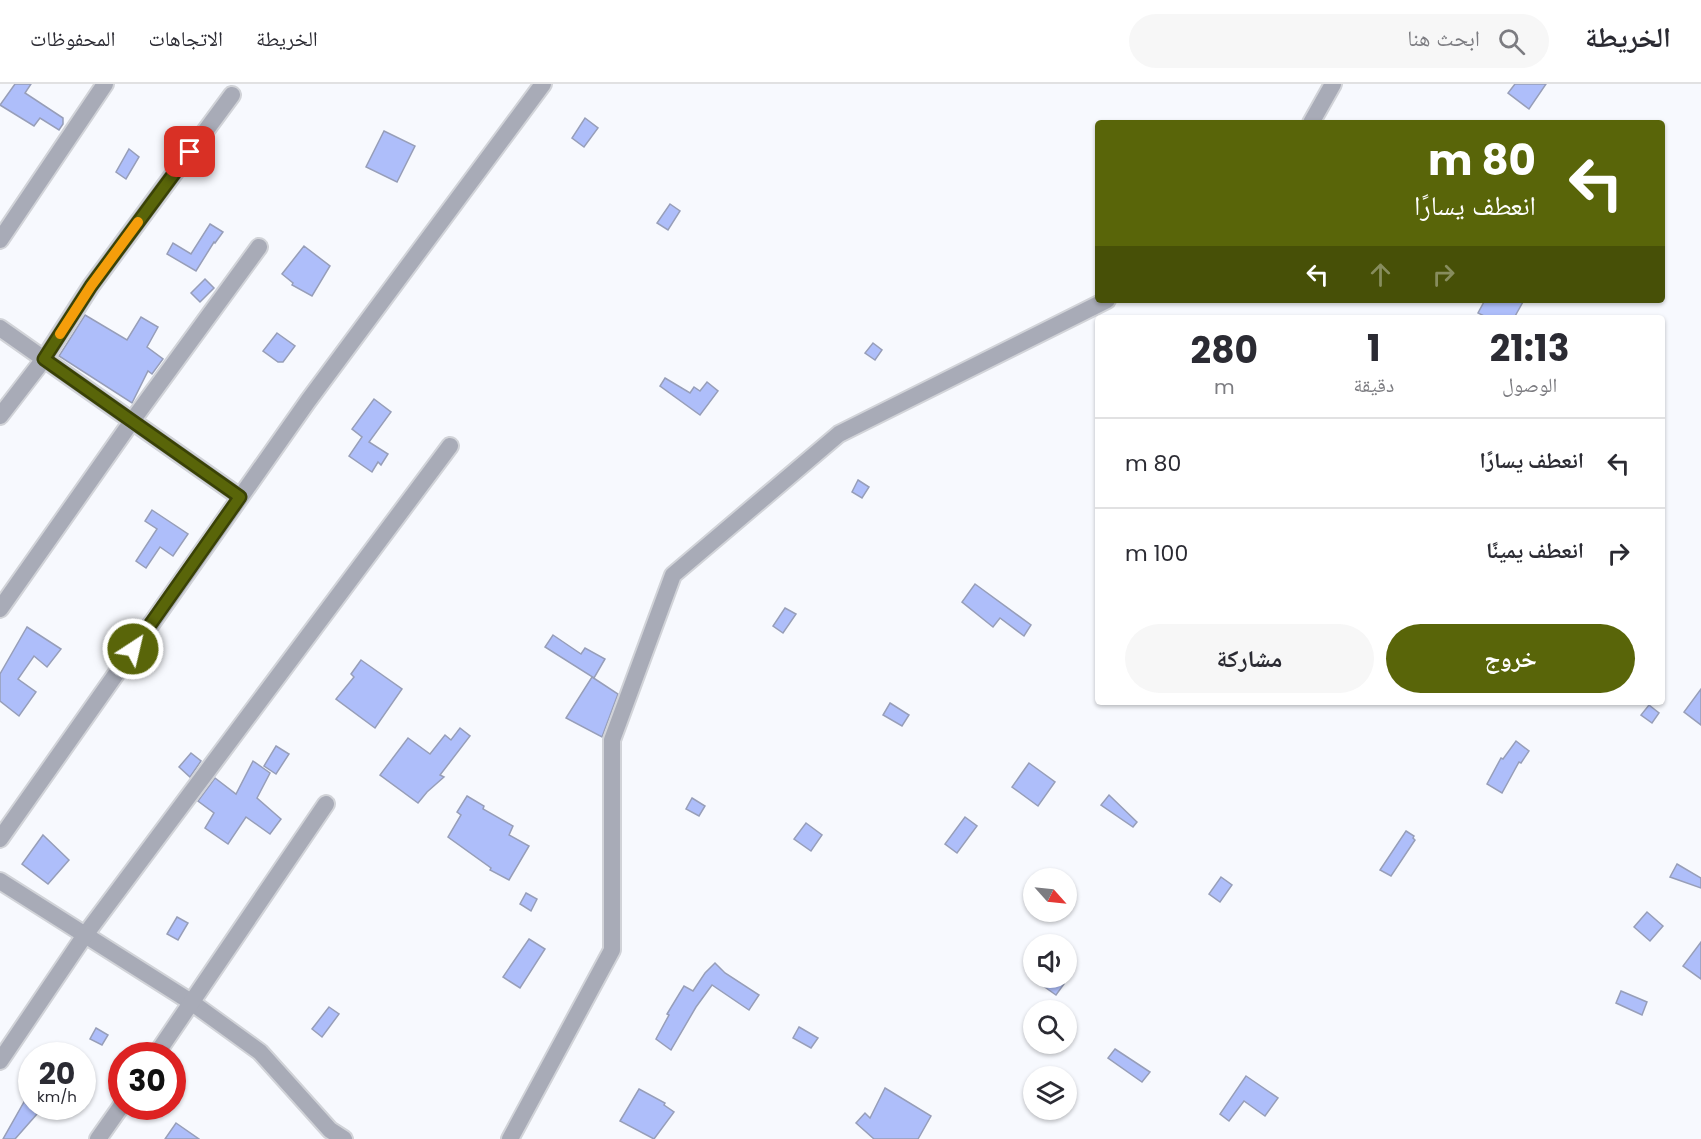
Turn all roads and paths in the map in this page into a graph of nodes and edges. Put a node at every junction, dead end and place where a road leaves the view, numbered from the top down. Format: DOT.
graph roads {
  1 [pos="105,84"];
  2 [pos="543,84"];
  3 [pos="1333,84"];
  4 [pos="232,95"];
  5 [pos="1313,120"];
  6 [pos="0,240"];
  7 [pos="259,247"];
  8 [pos="1101,303"];
  9 [pos="0,328"];
  10 [pos="44,359"];
  11 [pos="0,416"];
  12 [pos="132,421"];
  13 [pos="450,446"];
  14 [pos="240,497"];
  15 [pos="0,609"];
  16 [pos="327,804"];
  17 [pos="0,839"];
  18 [pos="0,880"];
  19 [pos="85,934"];
  20 [pos="191,1002"];
  21 [pos="164,1042"];
  22 [pos="0,1061"];
  23 [pos="111,1120"];
  24 [pos="98,1139"];
  25 [pos="344,1139"];
  26 [pos="510,1139"];
  1 -- 6 [label="street"];
  2 -- 14 [label="street"];
  3 -- 5 [label="street"];
  4 -- 10 [label="street"];
  7 -- 12 [label="street"];
  8 -- 26 [label="street"];
  9 -- 10 [label="street"];
  10 -- 11 [label="street"];
  10 -- 12 [label="street"];
  12 -- 14 [label="street"];
  12 -- 15 [label="street"];
  13 -- 19 [label="street"];
  14 -- 17 [label="street"];
  16 -- 20 [label="street"];
  18 -- 19 [label="street"];
  19 -- 20 [label="street"];
  19 -- 22 [label="street"];
  20 -- 21 [label="street"];
  20 -- 25 [label="street"];
  23 -- 24 [label="street"];
}
